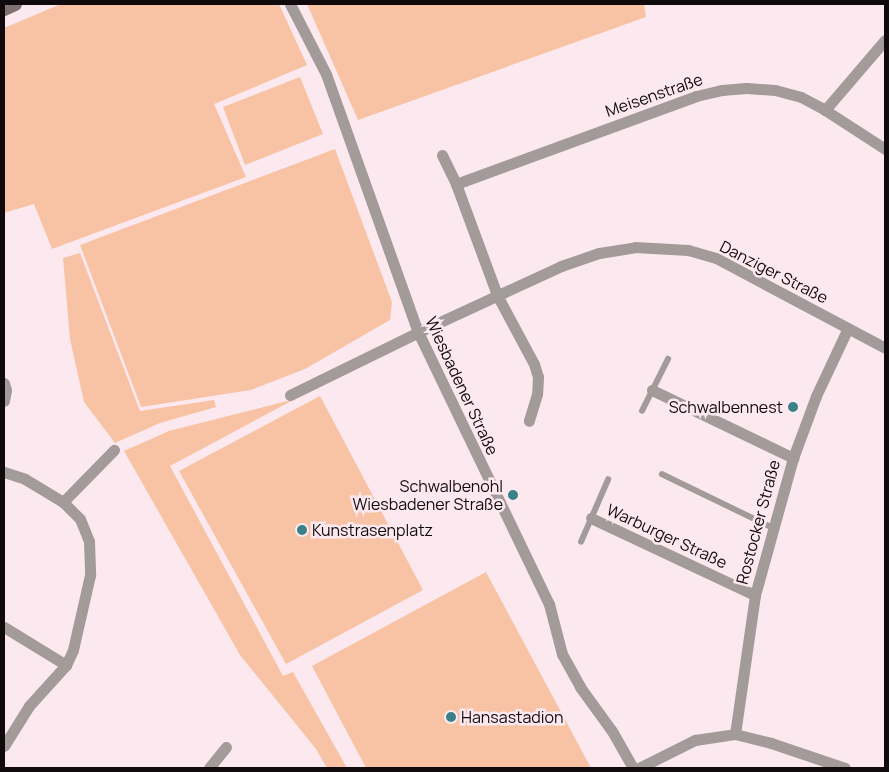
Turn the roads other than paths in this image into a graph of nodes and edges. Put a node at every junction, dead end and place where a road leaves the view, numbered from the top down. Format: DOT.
graph roads {
  1 [pos="15,4"];
  2 [pos="290,4"];
  3 [pos="4,9"];
  4 [pos="885,40"];
  5 [pos="825,110"];
  6 [pos="885,150"];
  7 [pos="442,156"];
  8 [pos="456,184"];
  9 [pos="497,295"];
  10 [pos="848,328"];
  11 [pos="418,332"];
  12 [pos="885,348"];
  13 [pos="668,358"];
  14 [pos="4,382"];
  15 [pos="652,390"];
  16 [pos="290,394"];
  17 [pos="4,401"];
  18 [pos="642,410"];
  19 [pos="529,421"];
  20 [pos="114,450"];
  21 [pos="793,458"];
  22 [pos="4,472"];
  23 [pos="662,474"];
  24 [pos="608,480"];
  25 [pos="63,502"];
  26 [pos="592,518"];
  27 [pos="773,528"];
  28 [pos="580,542"];
  29 [pos="755,595"];
  30 [pos="4,627"];
  31 [pos="66,665"];
  32 [pos="735,734"];
  33 [pos="4,746"];
  34 [pos="226,747"];
  35 [pos="209,768"];
  36 [pos="633,768"];
  37 [pos="639,768"];
  38 [pos="845,768"];
  1 -- 3 [label="main road"];
  2 -- 11 [label="street, Wiesbadener Straße"];
  4 -- 5 [label="street"];
  5 -- 6 [label="street, Meisenstraße"];
  5 -- 8 [label="street, Meisenstraße"];
  7 -- 8 [label="street"];
  8 -- 9 [label="street"];
  9 -- 10 [label="street, Danziger Straße"];
  9 -- 11 [label="street, Danziger Straße"];
  9 -- 19 [label="street"];
  10 -- 12 [label="street, Danziger Straße"];
  10 -- 21 [label="street, Rostocker Straße"];
  11 -- 16 [label="street, Danziger Straße"];
  11 -- 36 [label="street, Wiesbadener Straße"];
  13 -- 15 [label="lane"];
  14 -- 17 [label="street"];
  15 -- 18 [label="lane"];
  15 -- 21 [label="street"];
  20 -- 25 [label="street"];
  21 -- 27 [label="street, Rostocker Straße"];
  22 -- 25 [label="street"];
  23 -- 27 [label="lane"];
  24 -- 26 [label="lane, Warburger Straße"];
  25 -- 31 [label="street"];
  26 -- 28 [label="lane, Warburger Straße"];
  26 -- 29 [label="street, Warburger Straße"];
  27 -- 29 [label="street, Rostocker Straße"];
  29 -- 32 [label="street, Rostocker Straße"];
  30 -- 31 [label="street"];
  31 -- 33 [label="street"];
  32 -- 37 [label="street"];
  32 -- 38 [label="street"];
  34 -- 35 [label="street"];
}
